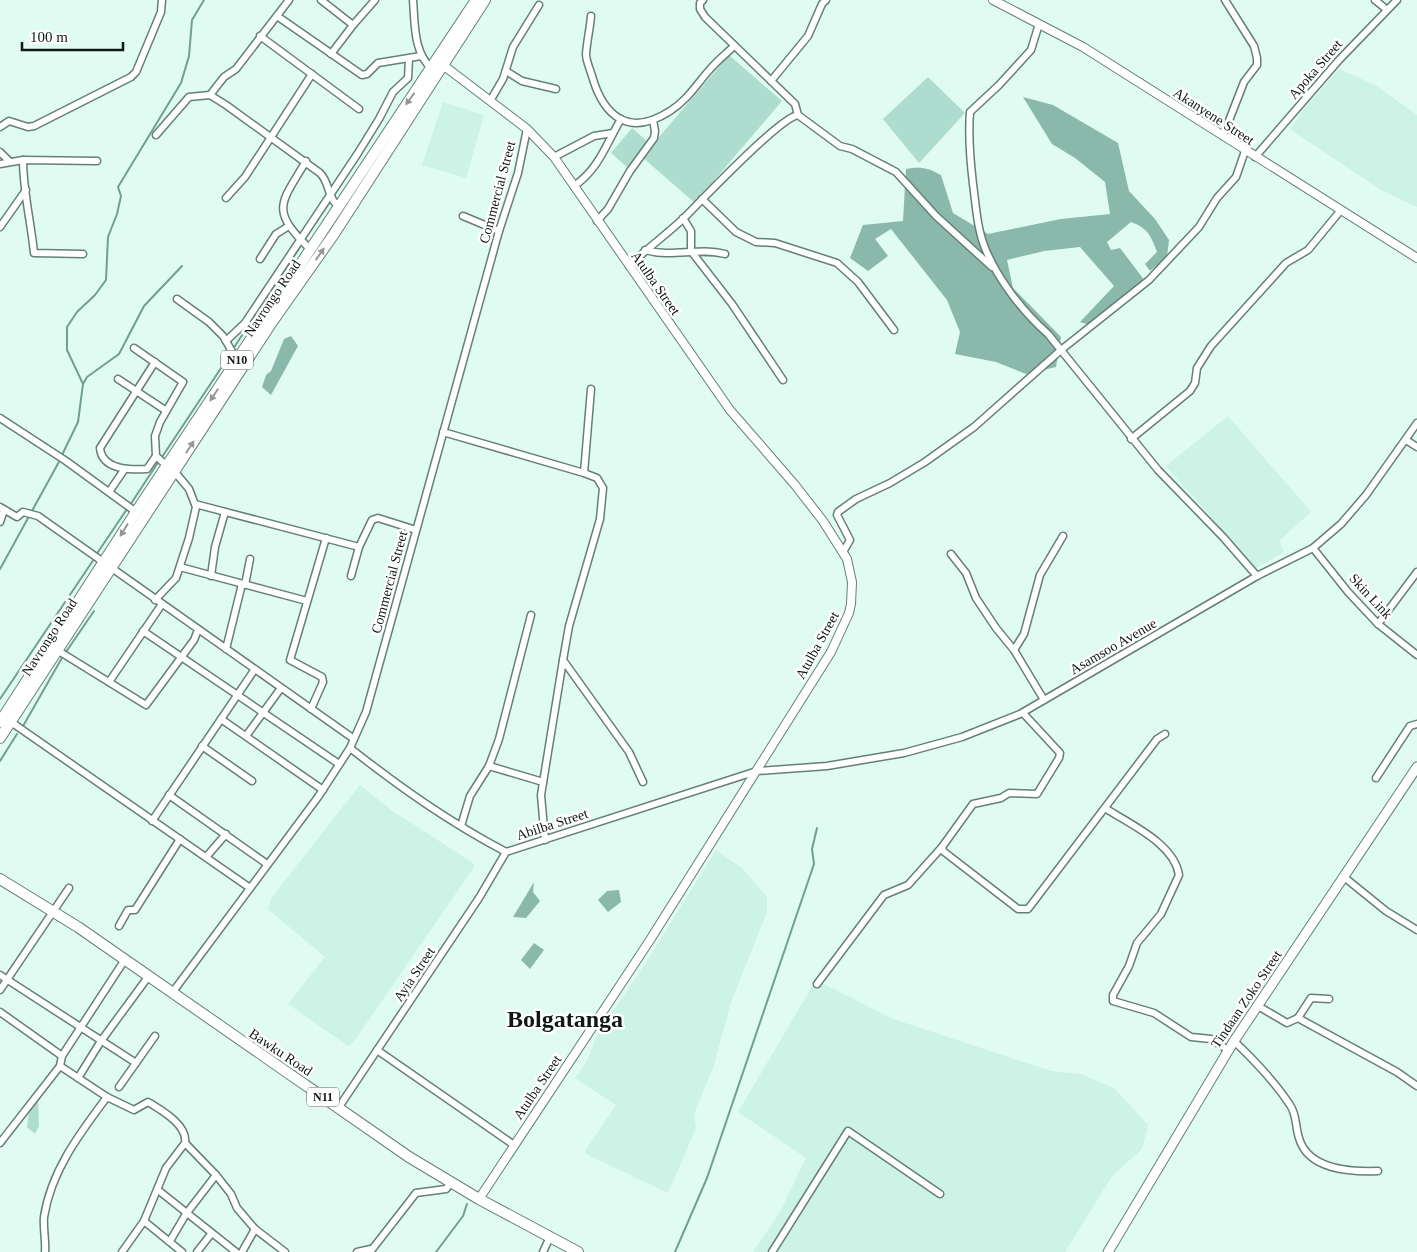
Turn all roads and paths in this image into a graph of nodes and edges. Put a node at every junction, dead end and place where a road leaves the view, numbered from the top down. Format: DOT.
graph roads {
  1 [pos="162,0"];
  2 [pos="289,0"];
  3 [pos="321,0"];
  4 [pos="375,0"];
  5 [pos="414,0"];
  6 [pos="476,0"];
  7 [pos="485,0"];
  8 [pos="703,0"];
  9 [pos="826,0"];
  10 [pos="993,0"];
  11 [pos="1224,0"];
  12 [pos="1375,0"];
  13 [pos="1397,0"];
  14 [pos="539,5"];
  15 [pos="1386,9"];
  16 [pos="277,16"];
  17 [pos="591,16"];
  18 [pos="1039,24"];
  19 [pos="353,25"];
  20 [pos="260,36"];
  21 [pos="734,46"];
  22 [pos="331,54"];
  23 [pos="421,56"];
  24 [pos="409,59"];
  25 [pos="438,67"];
  26 [pos="506,71"];
  27 [pos="312,74"];
  28 [pos="771,81"];
  29 [pos="556,89"];
  30 [pos="210,96"];
  31 [pos="490,101"];
  32 [pos="360,108"];
  33 [pos="798,115"];
  34 [pos="621,119"];
  35 [pos="653,120"];
  36 [pos="0,126"];
  37 [pos="527,129"];
  38 [pos="612,133"];
  39 [pos="156,135"];
  40 [pos="1222,136"];
  41 [pos="270,137"];
  42 [pos="1245,150"];
  43 [pos="0,152"];
  44 [pos="554,157"];
  45 [pos="1255,157"];
  46 [pos="23,160"];
  47 [pos="9,161"];
  48 [pos="97,161"];
  49 [pos="306,162"];
  50 [pos="0,164"];
  51 [pos="574,186"];
  52 [pos="26,190"];
  53 [pos="330,194"];
  54 [pos="226,198"];
  55 [pos="702,199"];
  56 [pos="338,206"];
  57 [pos="1341,210"];
  58 [pos="463,216"];
  59 [pos="683,218"];
  60 [pos="597,221"];
  61 [pos="289,226"];
  62 [pos="0,227"];
  63 [pos="499,231"];
  64 [pos="305,243"];
  65 [pos="645,250"];
  66 [pos="691,251"];
  67 [pos="83,254"];
  68 [pos="725,254"];
  69 [pos="1417,258"];
  70 [pos="260,259"];
  71 [pos="629,266"];
  72 [pos="996,270"];
  73 [pos="177,299"];
  74 [pos="894,330"];
  75 [pos="226,341"];
  76 [pos="134,348"];
  77 [pos="1061,350"];
  78 [pos="237,360"];
  79 [pos="154,362"];
  80 [pos="118,379"];
  81 [pos="783,380"];
  82 [pos="591,389"];
  83 [pos="136,391"];
  84 [pos="165,410"];
  85 [pos="1,422"];
  86 [pos="1417,422"];
  87 [pos="444,432"];
  88 [pos="1131,439"];
  89 [pos="1406,440"];
  90 [pos="1417,447"];
  91 [pos="156,456"];
  92 [pos="171,469"];
  93 [pos="124,470"];
  94 [pos="584,473"];
  95 [pos="109,492"];
  96 [pos="195,504"];
  97 [pos="2,508"];
  98 [pos="136,512"];
  99 [pos="225,512"];
  100 [pos="0,522"];
  101 [pos="416,530"];
  102 [pos="1063,536"];
  103 [pos="326,538"];
  104 [pos="359,547"];
  105 [pos="1313,548"];
  106 [pos="843,552"];
  107 [pos="951,554"];
  108 [pos="250,559"];
  109 [pos="107,566"];
  110 [pos="180,567"];
  111 [pos="1417,572"];
  112 [pos="212,576"];
  113 [pos="351,576"];
  114 [pos="1256,576"];
  115 [pos="244,585"];
  116 [pos="155,600"];
  117 [pos="307,601"];
  118 [pos="162,604"];
  119 [pos="531,615"];
  120 [pos="1378,624"];
  121 [pos="198,630"];
  122 [pos="144,631"];
  123 [pos="226,649"];
  124 [pos="57,650"];
  125 [pos="1014,650"];
  126 [pos="1417,655"];
  127 [pos="181,657"];
  128 [pos="564,660"];
  129 [pos="255,669"];
  130 [pos="109,682"];
  131 [pos="281,688"];
  132 [pos="237,695"];
  133 [pos="1044,700"];
  134 [pos="311,709"];
  135 [pos="263,713"];
  136 [pos="1023,713"];
  137 [pos="221,718"];
  138 [pos="5,722"];
  139 [pos="1417,724"];
  140 [pos="1165,734"];
  141 [pos="246,736"];
  142 [pos="0,738"];
  143 [pos="354,739"];
  144 [pos="202,746"];
  145 [pos="350,748"];
  146 [pos="339,764"];
  147 [pos="488,766"];
  148 [pos="1417,767"];
  149 [pos="757,771"];
  150 [pos="1376,778"];
  151 [pos="252,781"];
  152 [pos="543,782"];
  153 [pos="643,782"];
  154 [pos="323,790"];
  155 [pos="169,795"];
  156 [pos="1105,808"];
  157 [pos="152,821"];
  158 [pos="461,826"];
  159 [pos="226,834"];
  160 [pos="180,839"];
  161 [pos="545,840"];
  162 [pos="942,846"];
  163 [pos="506,852"];
  164 [pos="206,856"];
  165 [pos="267,864"];
  166 [pos="1344,877"];
  167 [pos="0,879"];
  168 [pos="69,888"];
  169 [pos="250,888"];
  170 [pos="54,913"];
  171 [pos="119,926"];
  172 [pos="1417,930"];
  173 [pos="124,961"];
  174 [pos="0,975"];
  175 [pos="148,977"];
  176 [pos="7,980"];
  177 [pos="817,984"];
  178 [pos="0,990"];
  179 [pos="172,993"];
  180 [pos="1329,999"];
  181 [pos="1258,1006"];
  182 [pos="0,1012"];
  183 [pos="1298,1018"];
  184 [pos="80,1027"];
  185 [pos="155,1036"];
  186 [pos="101,1041"];
  187 [pos="1234,1041"];
  188 [pos="378,1050"];
  189 [pos="1228,1050"];
  190 [pos="62,1056"];
  191 [pos="136,1063"];
  192 [pos="60,1066"];
  193 [pos="78,1078"];
  194 [pos="1417,1086"];
  195 [pos="119,1087"];
  196 [pos="107,1097"];
  197 [pos="339,1107"];
  198 [pos="0,1143"];
  199 [pos="184,1143"];
  200 [pos="514,1145"];
  201 [pos="1378,1171"];
  202 [pos="216,1175"];
  203 [pos="452,1183"];
  204 [pos="158,1190"];
  205 [pos="940,1194"];
  206 [pos="479,1199"];
  207 [pos="186,1214"];
  208 [pos="144,1221"];
  209 [pos="255,1229"];
  210 [pos="211,1234"];
  211 [pos="550,1237"];
  212 [pos="170,1241"];
  213 [pos="371,1251"];
  214 [pos="45,1252"];
  215 [pos="122,1252"];
  216 [pos="182,1252"];
  217 [pos="197,1252"];
  218 [pos="236,1252"];
  219 [pos="242,1252"];
  220 [pos="284,1252"];
  221 [pos="357,1252"];
  222 [pos="542,1252"];
  223 [pos="578,1252"];
  224 [pos="772,1252"];
  225 [pos="1108,1252"];
  1 -- 36 [label="street"];
  2 -- 16 [label="street"];
  3 -- 19 [label="street"];
  4 -- 19 [label="street"];
  5 -- 23 [label="street"];
  6 -- 25 [label="highway, Navrongo Road / N10"];
  7 -- 25 [label="highway, Navrongo Road / N10"];
  8 -- 21 [label="street"];
  9 -- 28 [label="street"];
  10 -- 18 [label="street, Akanyene Street"];
  11 -- 40 [label="street"];
  12 -- 15 [label="street"];
  13 -- 15 [label="street, Apoka Street"];
  14 -- 26 [label="street"];
  15 -- 45 [label="street, Apoka Street"];
  16 -- 20 [label="street"];
  16 -- 22 [label="street"];
  17 -- 34 [label="street"];
  18 -- 40 [label="street, Akanyene Street"];
  18 -- 72 [label="street"];
  19 -- 22 [label="street"];
  20 -- 27 [label="street"];
  20 -- 30 [label="street"];
  21 -- 28 [label="street"];
  21 -- 35 [label="street"];
  22 -- 24 [label="street"];
  23 -- 24 [label="street"];
  23 -- 25 [label="street"];
  24 -- 53 [label="street"];
  25 -- 31 [label="street, Atulba Street"];
  25 -- 56 [label="highway, Navrongo Road / N10, one-way"];
  92 -- 25 [label="highway, Navrongo Road / N10, one-way"];
  26 -- 29 [label="street"];
  26 -- 31 [label="street"];
  27 -- 32 [label="street"];
  27 -- 41 [label="street"];
  28 -- 33 [label="street"];
  30 -- 39 [label="street"];
  30 -- 41 [label="street"];
  31 -- 37 [label="street, Atulba Street"];
  33 -- 55 [label="street"];
  33 -- 72 [label="street"];
  34 -- 35 [label="street"];
  34 -- 38 [label="street"];
  35 -- 60 [label="street"];
  37 -- 44 [label="street, Atulba Street"];
  37 -- 63 [label="street, Commercial Street"];
  38 -- 44 [label="street"];
  38 -- 51 [label="street"];
  40 -- 42 [label="street, Akanyene Street"];
  41 -- 49 [label="street"];
  41 -- 54 [label="street"];
  42 -- 45 [label="street, Akanyene Street"];
  42 -- 77 [label="street"];
  43 -- 47 [label="street"];
  44 -- 51 [label="street, Atulba Street"];
  45 -- 57 [label="street, Akanyene Street"];
  46 -- 47 [label="street"];
  46 -- 48 [label="street"];
  46 -- 52 [label="street"];
  47 -- 50 [label="street"];
  49 -- 53 [label="street"];
  49 -- 61 [label="street"];
  51 -- 60 [label="street, Atulba Street"];
  52 -- 62 [label="street"];
  52 -- 67 [label="street"];
  53 -- 56 [label="street"];
  53 -- 64 [label="street"];
  55 -- 59 [label="street"];
  55 -- 74 [label="street"];
  56 -- 64 [label="highway, Navrongo Road / N10"];
  57 -- 69 [label="street, Akanyene Street"];
  57 -- 88 [label="street"];
  58 -- 63 [label="street"];
  59 -- 65 [label="street"];
  59 -- 66 [label="street"];
  60 -- 71 [label="street, Atulba Street"];
  61 -- 64 [label="street"];
  61 -- 70 [label="street"];
  63 -- 87 [label="street, Commercial Street"];
  64 -- 75 [label="street"];
  64 -- 78 [label="highway, Navrongo Road / N10"];
  65 -- 66 [label="street"];
  65 -- 71 [label="street"];
  66 -- 68 [label="street"];
  66 -- 81 [label="street"];
  71 -- 106 [label="street, Atulba Street"];
  72 -- 77 [label="street"];
  73 -- 75 [label="street"];
  75 -- 78 [label="street"];
  76 -- 79 [label="street"];
  77 -- 88 [label="street"];
  77 -- 106 [label="street"];
  78 -- 92 [label="highway, Navrongo Road / N10, one-way"];
  79 -- 83 [label="street"];
  79 -- 84 [label="street"];
  80 -- 83 [label="street"];
  82 -- 94 [label="street"];
  83 -- 84 [label="street"];
  83 -- 93 [label="street"];
  84 -- 91 [label="street"];
  85 -- 95 [label="street"];
  86 -- 89 [label="street, Asamsoo Avenue"];
  87 -- 94 [label="street"];
  87 -- 101 [label="street, Commercial Street"];
  88 -- 114 [label="street"];
  89 -- 90 [label="street"];
  89 -- 105 [label="street, Asamsoo Avenue"];
  91 -- 92 [label="street"];
  91 -- 93 [label="street"];
  92 -- 96 [label="street"];
  92 -- 98 [label="highway, Navrongo Road / N10"];
  92 -- 109 [label="highway, Navrongo Road / N10"];
  93 -- 95 [label="street"];
  94 -- 128 [label="street"];
  95 -- 98 [label="street"];
  96 -- 99 [label="street"];
  96 -- 110 [label="street"];
  97 -- 100 [label="street"];
  97 -- 109 [label="street"];
  98 -- 109 [label="highway, Navrongo Road / N10, one-way"];
  99 -- 103 [label="street"];
  99 -- 112 [label="street"];
  101 -- 104 [label="street"];
  101 -- 143 [label="street, Commercial Street"];
  102 -- 125 [label="street"];
  103 -- 104 [label="street"];
  103 -- 117 [label="street"];
  104 -- 113 [label="street"];
  105 -- 114 [label="street, Asamsoo Avenue"];
  105 -- 120 [label="street, Skin Link"];
  106 -- 149 [label="street, Atulba Street"];
  107 -- 125 [label="street"];
  108 -- 115 [label="street"];
  109 -- 116 [label="street"];
  109 -- 124 [label="highway, Navrongo Road / N10"];
  109 -- 138 [label="highway, Navrongo Road / N10"];
  110 -- 112 [label="street"];
  110 -- 116 [label="street"];
  111 -- 120 [label="street"];
  112 -- 115 [label="street"];
  114 -- 133 [label="street, Asamsoo Avenue"];
  115 -- 117 [label="street"];
  115 -- 123 [label="street"];
  116 -- 118 [label="street"];
  117 -- 134 [label="street"];
  118 -- 121 [label="street"];
  118 -- 122 [label="street"];
  119 -- 147 [label="street"];
  120 -- 126 [label="street, Skin Link"];
  121 -- 123 [label="street"];
  121 -- 127 [label="street"];
  122 -- 127 [label="street"];
  122 -- 130 [label="street"];
  123 -- 129 [label="street"];
  124 -- 130 [label="street"];
  124 -- 138 [label="highway, Navrongo Road / N10"];
  125 -- 133 [label="street"];
  127 -- 130 [label="street"];
  127 -- 132 [label="street"];
  128 -- 152 [label="street"];
  128 -- 153 [label="street"];
  129 -- 131 [label="street"];
  129 -- 132 [label="street"];
  131 -- 134 [label="street"];
  131 -- 135 [label="street"];
  132 -- 135 [label="street"];
  132 -- 137 [label="street"];
  133 -- 136 [label="street, Asamsoo Avenue"];
  134 -- 143 [label="street"];
  135 -- 141 [label="street"];
  135 -- 146 [label="street"];
  136 -- 149 [label="street, Asamsoo Avenue"];
  136 -- 162 [label="street"];
  137 -- 141 [label="street"];
  137 -- 144 [label="street"];
  138 -- 142 [label="highway, Navrongo Road / N10"];
  138 -- 157 [label="street"];
  139 -- 150 [label="street"];
  140 -- 156 [label="street"];
  141 -- 154 [label="street"];
  143 -- 145 [label="street, Commercial Street"];
  144 -- 151 [label="street"];
  144 -- 155 [label="street"];
  145 -- 146 [label="street, Commercial Street"];
  145 -- 158 [label="street, Abilba Street"];
  146 -- 154 [label="street, Commercial Street"];
  147 -- 152 [label="street"];
  147 -- 158 [label="street"];
  148 -- 166 [label="main road, Tindaan Zoko Street"];
  149 -- 161 [label="street, Abilba Street"];
  149 -- 200 [label="street, Atulba Street"];
  152 -- 161 [label="street"];
  154 -- 165 [label="street, Commercial Street"];
  155 -- 157 [label="street"];
  155 -- 159 [label="street"];
  156 -- 162 [label="street"];
  156 -- 189 [label="street"];
  157 -- 160 [label="street"];
  158 -- 163 [label="street, Abilba Street"];
  159 -- 164 [label="street"];
  159 -- 165 [label="street"];
  160 -- 164 [label="street"];
  160 -- 171 [label="street"];
  161 -- 163 [label="street, Abilba Street"];
  162 -- 177 [label="street"];
  163 -- 188 [label="street, Ayia Street"];
  164 -- 169 [label="street"];
  165 -- 169 [label="street, Commercial Street"];
  166 -- 172 [label="street"];
  166 -- 181 [label="main road, Tindaan Zoko Street"];
  167 -- 170 [label="highway, Bawku Road / N11"];
  168 -- 170 [label="street"];
  169 -- 179 [label="street, Commercial Street"];
  170 -- 173 [label="highway, Bawku Road / N11"];
  170 -- 176 [label="street"];
  173 -- 175 [label="highway, Bawku Road / N11"];
  173 -- 184 [label="street"];
  174 -- 176 [label="street"];
  175 -- 179 [label="highway, Bawku Road / N11"];
  175 -- 186 [label="street"];
  176 -- 178 [label="street"];
  176 -- 184 [label="street"];
  179 -- 197 [label="highway, Bawku Road / N11"];
  180 -- 183 [label="street"];
  181 -- 183 [label="street"];
  181 -- 187 [label="main road, Tindaan Zoko Street"];
  182 -- 190 [label="street"];
  183 -- 194 [label="street"];
  184 -- 186 [label="street"];
  184 -- 190 [label="street"];
  185 -- 191 [label="street"];
  186 -- 191 [label="street"];
  186 -- 193 [label="street"];
  187 -- 189 [label="main road, Tindaan Zoko Street"];
  187 -- 201 [label="street"];
  188 -- 197 [label="street, Ayia Street"];
  188 -- 200 [label="street"];
  189 -- 225 [label="main road, Tindaan Zoko Street"];
  190 -- 192 [label="street"];
  191 -- 195 [label="street"];
  192 -- 193 [label="street"];
  192 -- 198 [label="street"];
  193 -- 196 [label="street"];
  196 -- 199 [label="street"];
  196 -- 214 [label="street"];
  197 -- 203 [label="highway, Bawku Road / N11"];
  199 -- 202 [label="street"];
  199 -- 204 [label="street"];
  200 -- 206 [label="street, Atulba Street"];
  202 -- 207 [label="street"];
  202 -- 209 [label="street"];
  203 -- 206 [label="highway, Bawku Road / N11"];
  203 -- 213 [label="street"];
  204 -- 207 [label="street"];
  204 -- 208 [label="street"];
  205 -- 224 [label="street"];
  206 -- 211 [label="highway, Bawku Road / N11"];
  207 -- 210 [label="street"];
  207 -- 212 [label="street"];
  208 -- 212 [label="street"];
  208 -- 215 [label="street"];
  209 -- 219 [label="street"];
  209 -- 220 [label="street"];
  210 -- 217 [label="street"];
  210 -- 218 [label="street"];
  211 -- 222 [label="street"];
  211 -- 223 [label="highway, Bawku Road / N11"];
  212 -- 216 [label="street"];
  213 -- 221 [label="street"];
}
